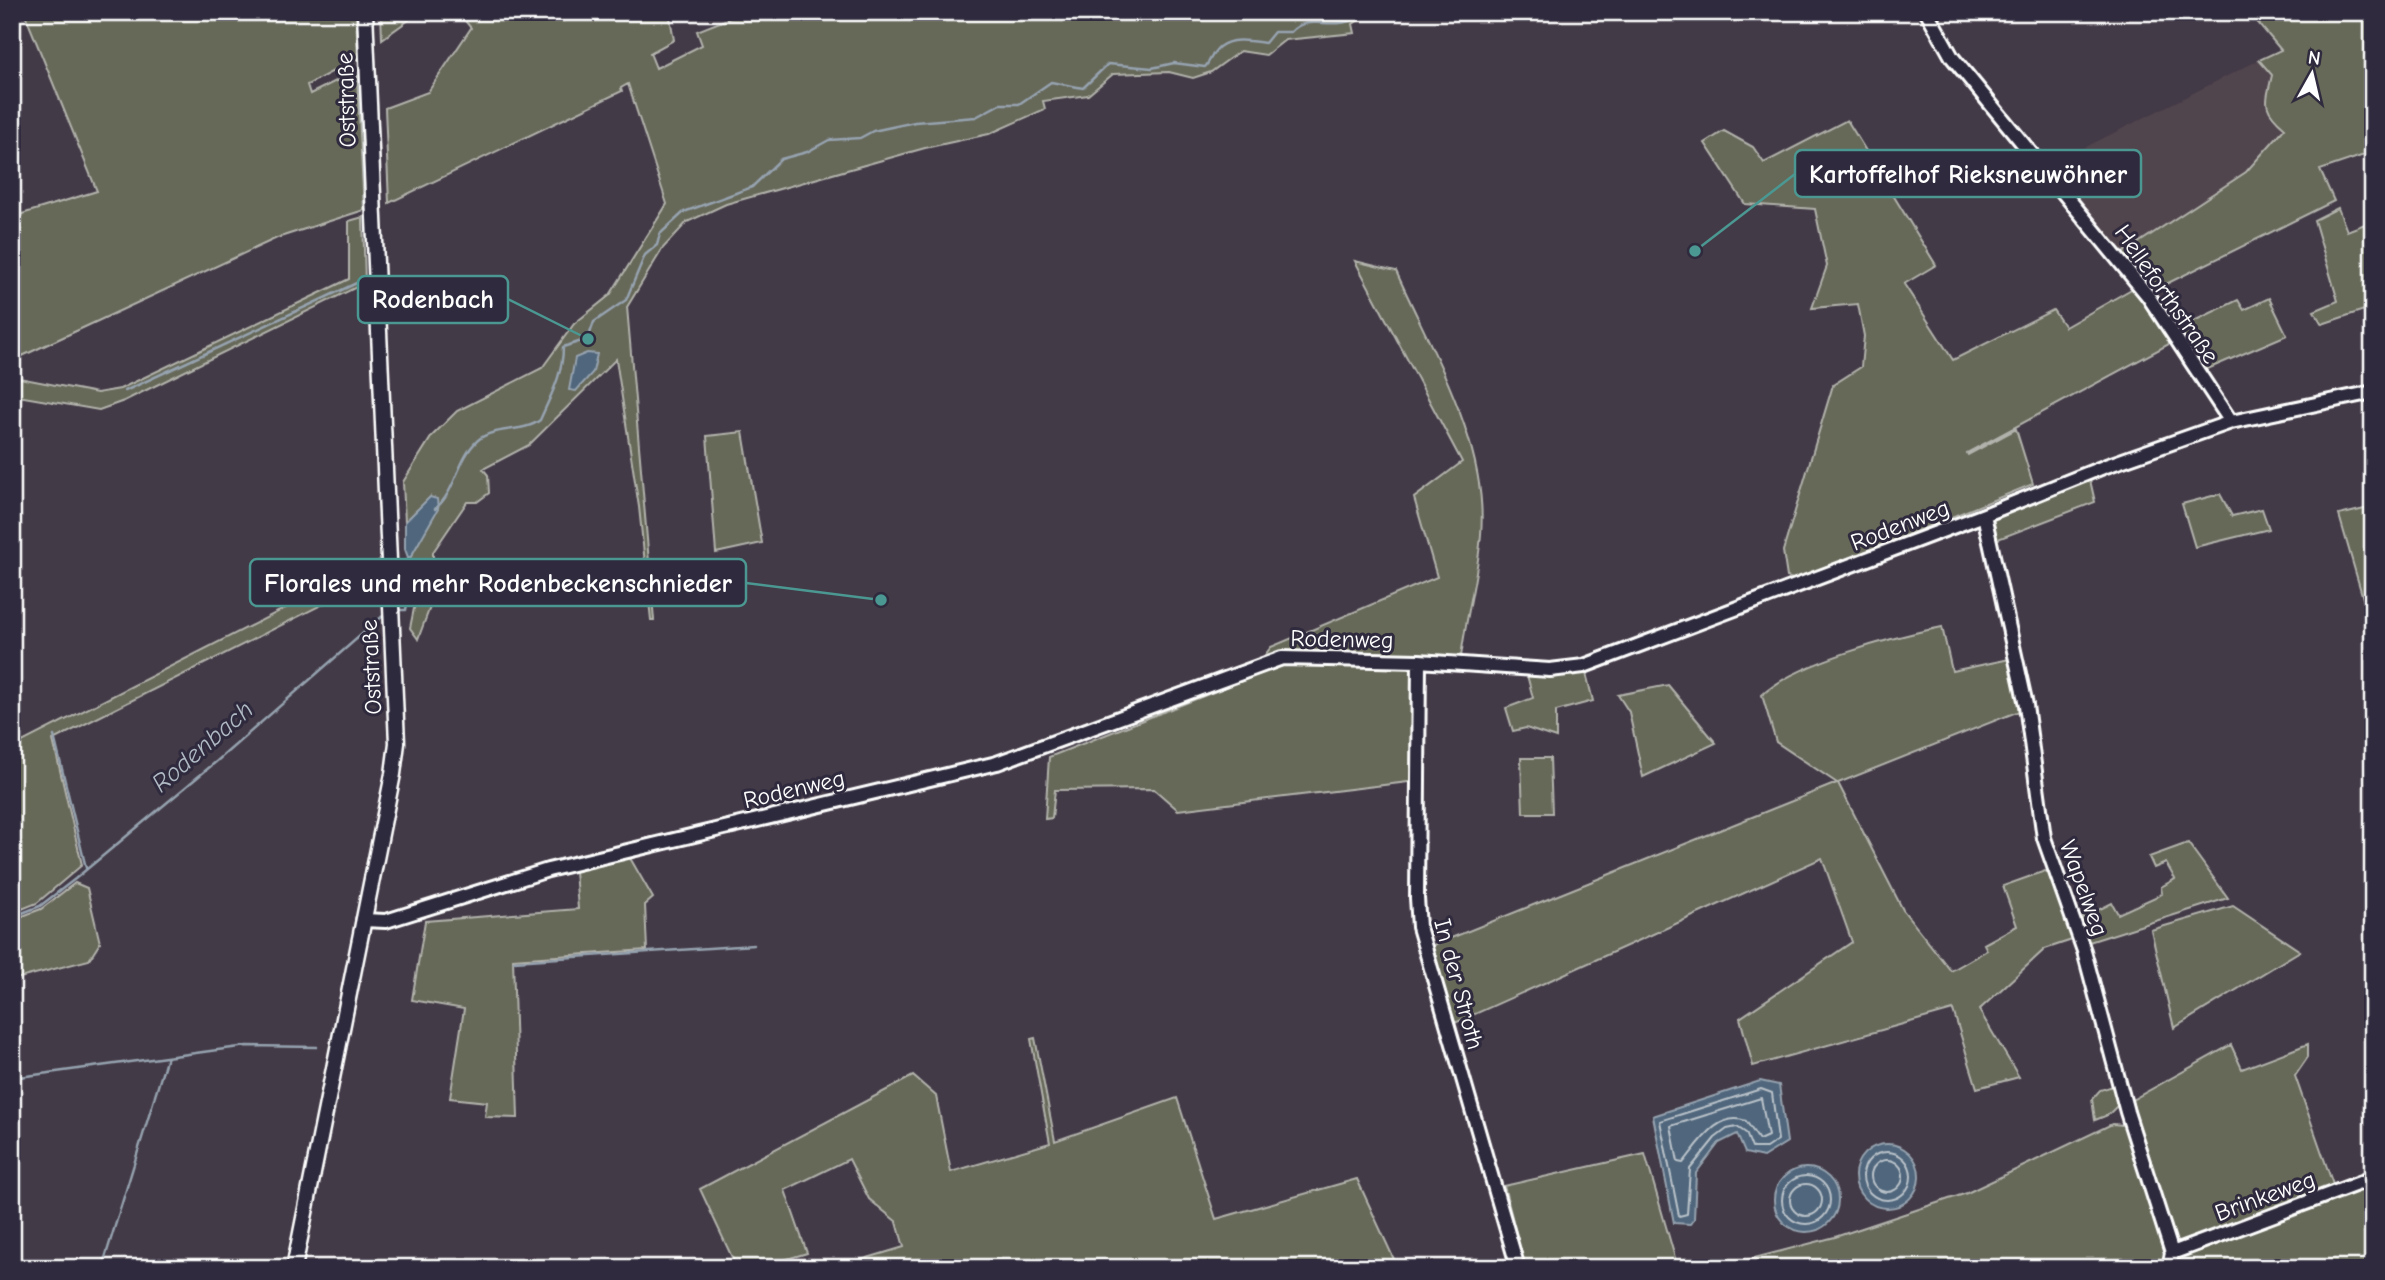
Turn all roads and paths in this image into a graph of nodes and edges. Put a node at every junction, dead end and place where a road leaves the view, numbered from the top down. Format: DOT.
graph roads {
  1 [pos="365,12"];
  2 [pos="1927,12"];
  3 [pos="2373,392"];
  4 [pos="2231,422"];
  5 [pos="1984,516"];
  6 [pos="1419,661"];
  7 [pos="363,920"];
  8 [pos="2373,1178"];
  9 [pos="2172,1253"];
  10 [pos="294,1268"];
  11 [pos="1518,1268"];
  12 [pos="2169,1268"];
  1 -- 7 [label="main road, Oststraße"];
  2 -- 4 [label="street, Helleforthstraße"];
  3 -- 4 [label="street"];
  4 -- 5 [label="street, Rodenweg"];
  5 -- 6 [label="street, Rodenweg"];
  5 -- 9 [label="street, Wapelweg"];
  6 -- 7 [label="street, Rodenweg"];
  6 -- 11 [label="street, In der Stroth"];
  7 -- 10 [label="main road, Oststraße"];
  8 -- 9 [label="street, Brinkeweg"];
  9 -- 12 [label="street, Wapelweg"];
}
